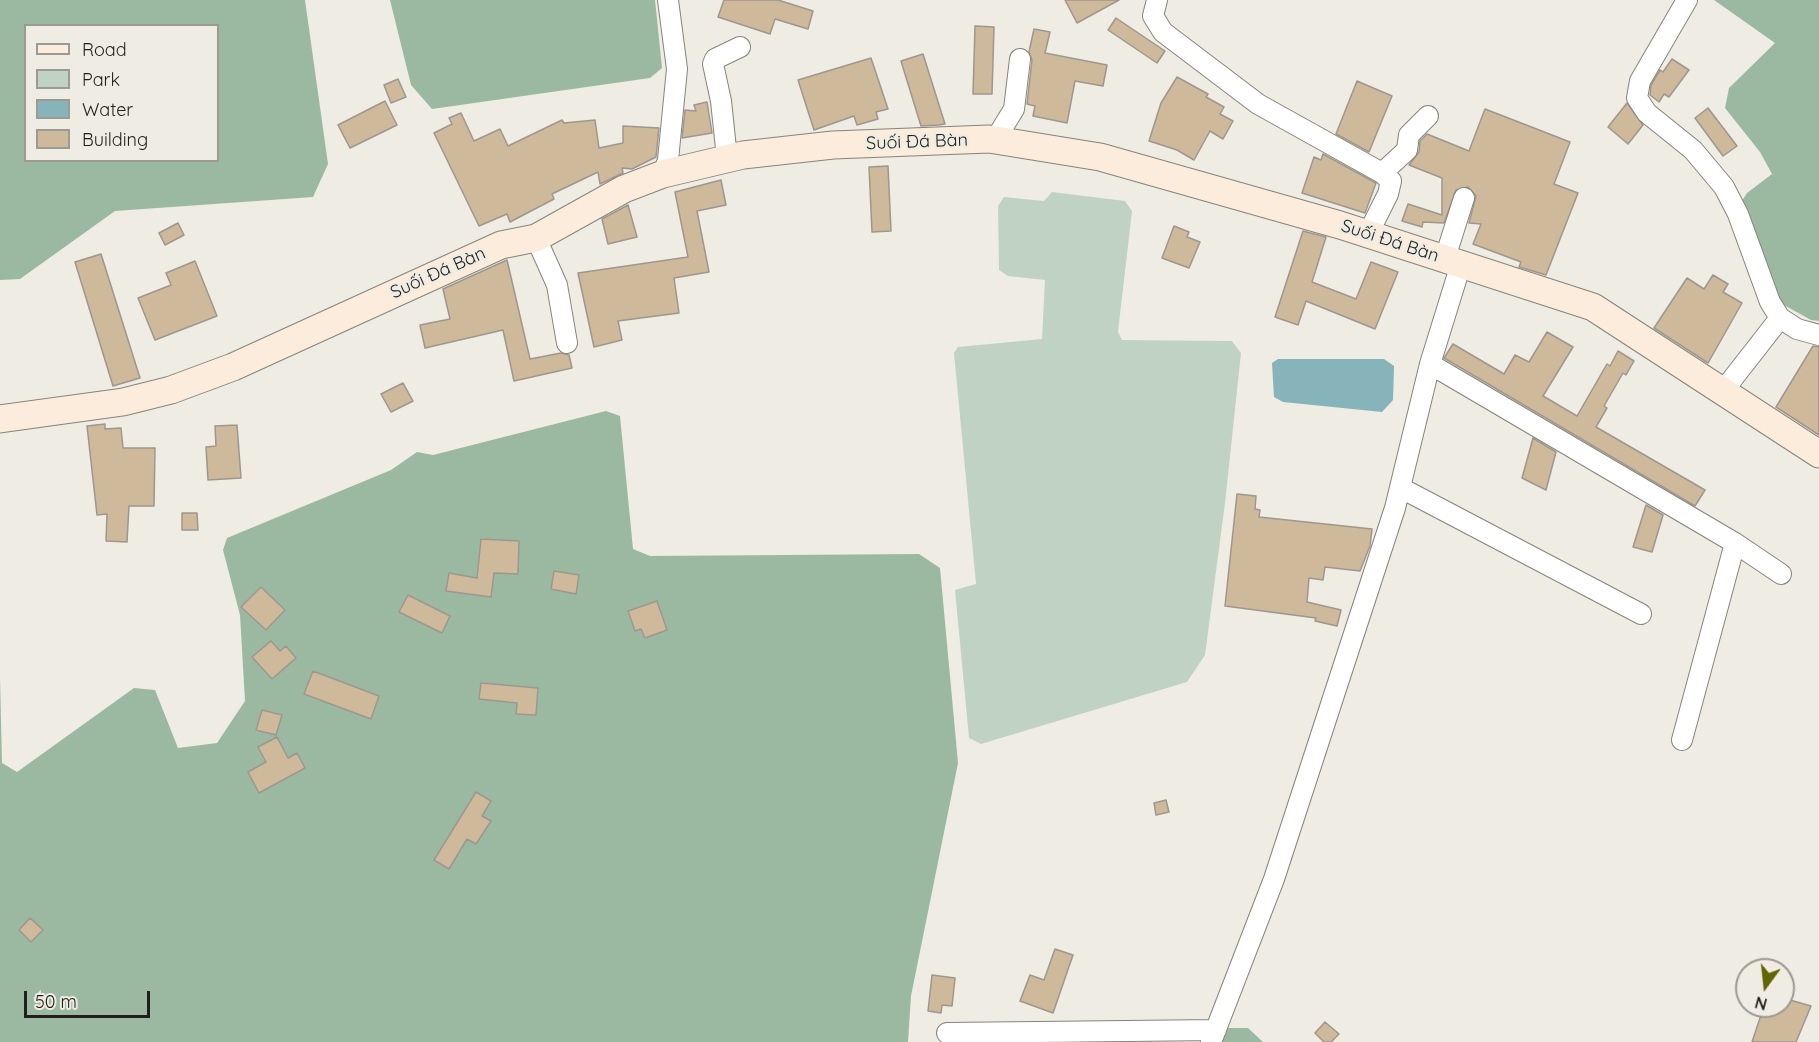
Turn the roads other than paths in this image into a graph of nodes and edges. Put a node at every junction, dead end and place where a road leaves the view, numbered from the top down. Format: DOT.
graph roads {
  1 [pos="668,0"];
  2 [pos="1157,0"];
  3 [pos="1686,0"];
  4 [pos="740,47"];
  5 [pos="1020,59"];
  6 [pos="1428,116"];
  7 [pos="995,140"];
  8 [pos="727,158"];
  9 [pos="1382,172"];
  10 [pos="663,174"];
  11 [pos="1464,198"];
  12 [pos="1368,234"];
  13 [pos="536,238"];
  14 [pos="1453,261"];
  15 [pos="1780,318"];
  16 [pos="1819,335"];
  17 [pos="567,343"];
  18 [pos="1430,364"];
  19 [pos="1723,391"];
  20 [pos="0,419"];
  21 [pos="1819,454"];
  22 [pos="1401,488"];
  23 [pos="1735,543"];
  24 [pos="1781,574"];
  25 [pos="1641,614"];
  26 [pos="1682,740"];
  27 [pos="947,1033"];
  28 [pos="1214,1036"];
  1 -- 10 [label="street"];
  2 -- 9 [label="street"];
  3 -- 15 [label="street"];
  4 -- 8 [label="street"];
  5 -- 7 [label="street"];
  6 -- 9 [label="street"];
  7 -- 8 [label="street, Suối Đá Bàn"];
  7 -- 12 [label="street, Suối Đá Bàn"];
  8 -- 10 [label="street, Suối Đá Bàn"];
  9 -- 12 [label="street"];
  10 -- 13 [label="street, Suối Đá Bàn"];
  11 -- 14 [label="street"];
  12 -- 14 [label="street, Suối Đá Bàn"];
  13 -- 17 [label="street"];
  13 -- 20 [label="street, Suối Đá Bàn"];
  14 -- 18 [label="street"];
  14 -- 19 [label="street, Suối Đá Bàn"];
  15 -- 16 [label="street"];
  15 -- 19 [label="street"];
  18 -- 22 [label="street"];
  18 -- 23 [label="street"];
  19 -- 21 [label="street, Suối Đá Bàn"];
  22 -- 25 [label="street"];
  22 -- 28 [label="street"];
  23 -- 24 [label="street"];
  23 -- 26 [label="street"];
  27 -- 28 [label="street"];
}
